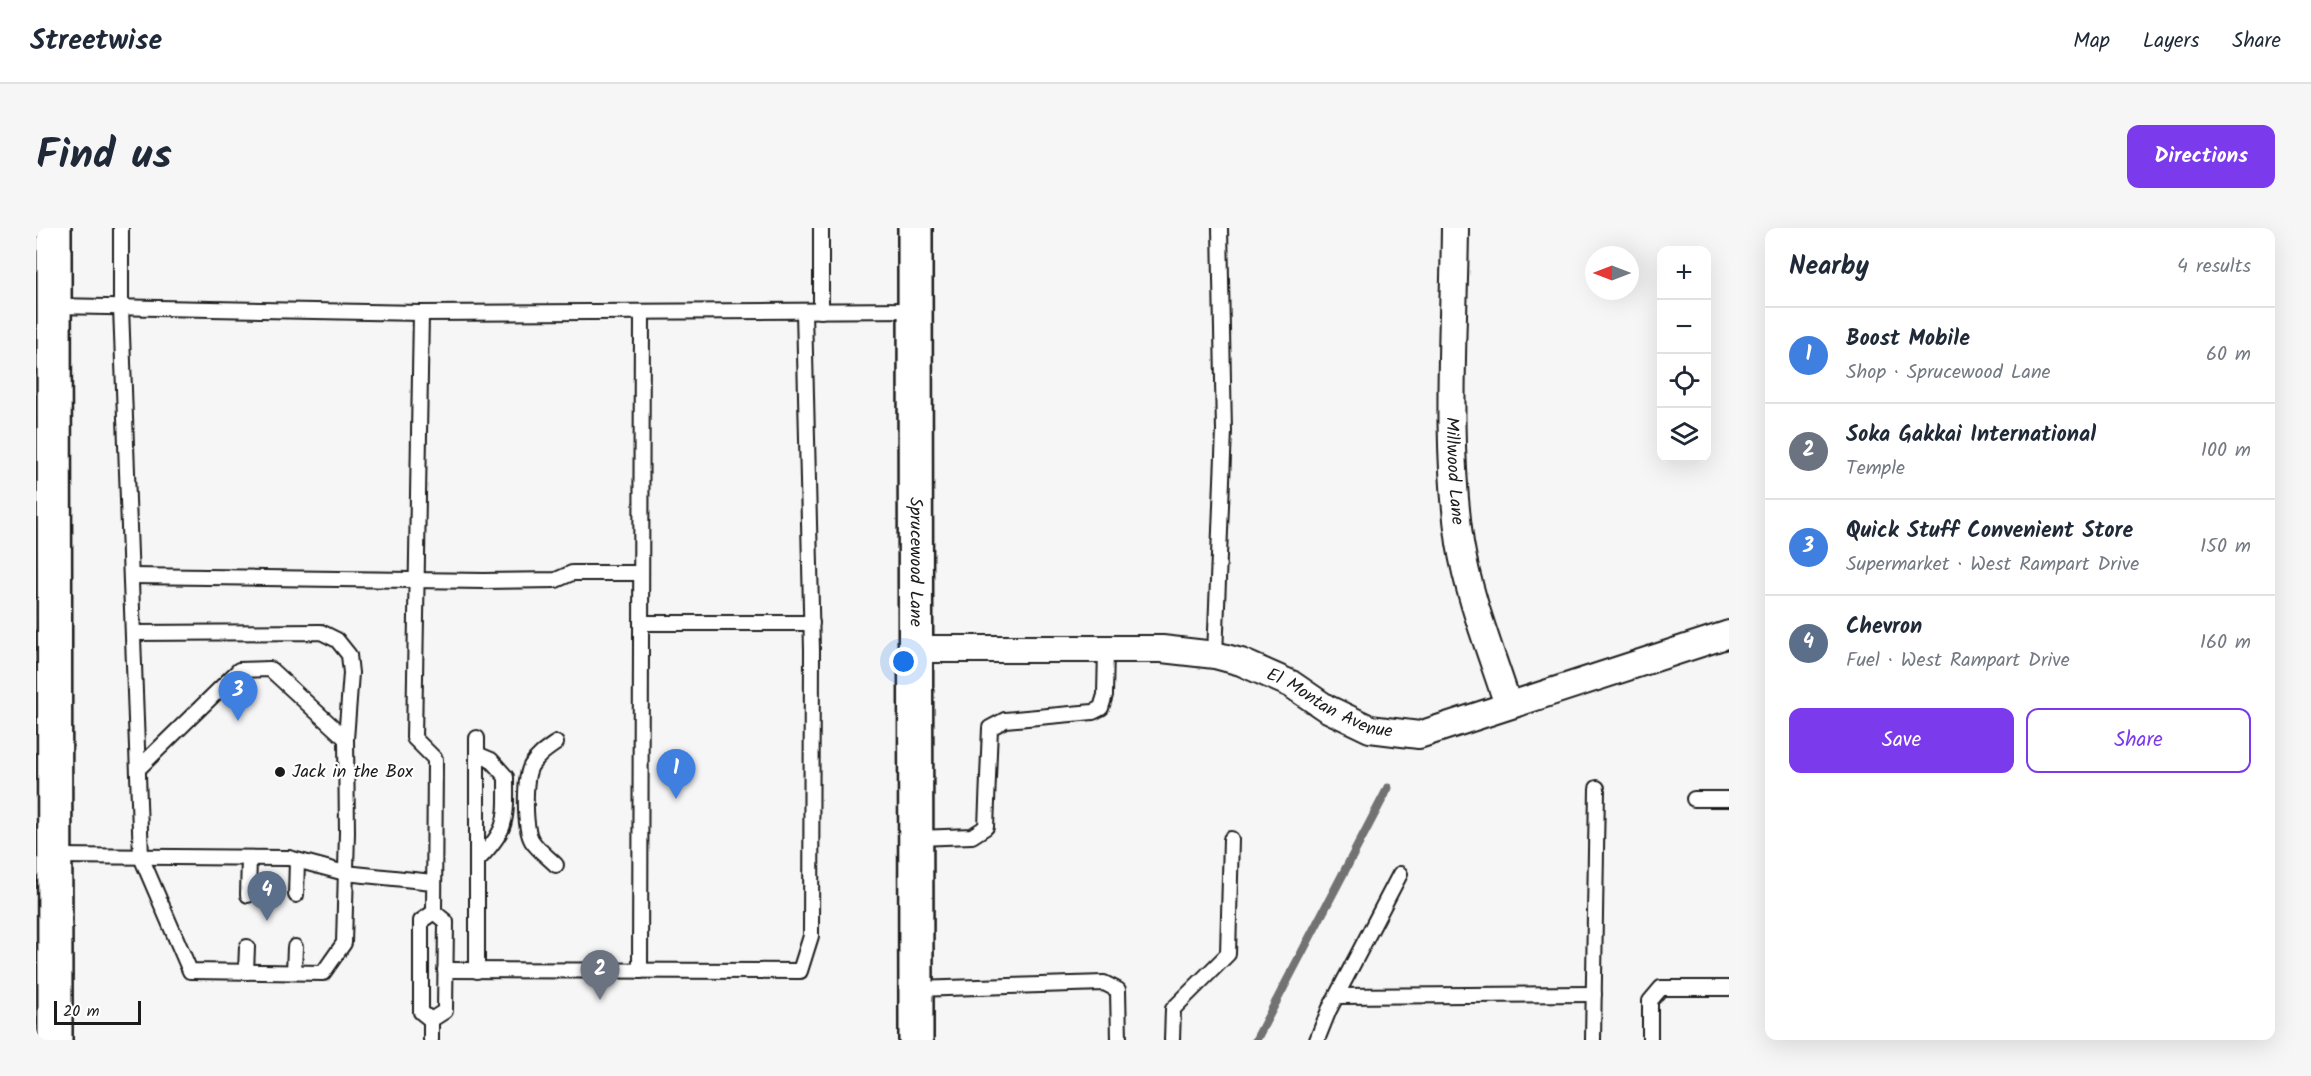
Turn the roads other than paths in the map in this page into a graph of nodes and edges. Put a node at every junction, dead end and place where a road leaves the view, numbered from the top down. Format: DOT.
graph roads {
  1 [pos="54,228"];
  2 [pos="121,228"];
  3 [pos="821,228"];
  4 [pos="915,228"];
  5 [pos="1220,228"];
  6 [pos="1455,228"];
  7 [pos="54,306"];
  8 [pos="121,307"];
  9 [pos="916,310"];
  10 [pos="804,311"];
  11 [pos="821,311"];
  12 [pos="642,312"];
  13 [pos="421,313"];
  14 [pos="45,531"];
  15 [pos="641,573"];
  16 [pos="131,576"];
  17 [pos="415,579"];
  18 [pos="45,616"];
  19 [pos="641,623"];
  20 [pos="812,623"];
  21 [pos="133,633"];
  22 [pos="1729,634"];
  23 [pos="918,649"];
  24 [pos="1106,649"];
  25 [pos="1215,655"];
  26 [pos="1508,705"];
  27 [pos="477,738"];
  28 [pos="346,739"];
  29 [pos="556,743"];
  30 [pos="477,754"];
  31 [pos="138,769"];
  32 [pos="1597,788"];
  33 [pos="1729,799"];
  34 [pos="1694,800"];
  35 [pos="917,838"];
  36 [pos="1231,840"];
  37 [pos="141,857"];
  38 [pos="249,858"];
  39 [pos="297,861"];
  40 [pos="477,861"];
  41 [pos="48,864"];
  42 [pos="556,865"];
  43 [pos="345,873"];
  44 [pos="1401,874"];
  45 [pos="433,882"];
  46 [pos="249,895"];
  47 [pos="296,895"];
  48 [pos="434,912"];
  49 [pos="247,947"];
  50 [pos="295,947"];
  51 [pos="445,970"];
  52 [pos="477,971"];
  53 [pos="640,971"];
  54 [pos="246,972"];
  55 [pos="294,972"];
  56 [pos="1729,988"];
  57 [pos="916,989"];
  58 [pos="1594,994"];
  59 [pos="1337,996"];
  60 [pos="431,1020"];
  61 [pos="55,1040"];
  62 [pos="431,1040"];
  63 [pos="916,1040"];
  64 [pos="1119,1040"];
  65 [pos="1172,1040"];
  66 [pos="1317,1040"];
  67 [pos="1593,1040"];
  68 [pos="1650,1040"];
  1 -- 7 [label="street"];
  2 -- 8 [label="lane"];
  3 -- 11 [label="lane"];
  4 -- 9 [label="street, Sprucewood Lane"];
  5 -- 25 [label="lane"];
  6 -- 26 [label="street, Millwood Lane"];
  7 -- 8 [label="lane"];
  7 -- 14 [label="street"];
  8 -- 13 [label="lane"];
  8 -- 16 [label="lane"];
  9 -- 11 [label="lane"];
  9 -- 23 [label="street, Sprucewood Lane"];
  10 -- 11 [label="lane"];
  10 -- 12 [label="lane"];
  10 -- 20 [label="lane"];
  12 -- 13 [label="lane"];
  12 -- 15 [label="lane"];
  13 -- 17 [label="lane"];
  14 -- 18 [label="street"];
  15 -- 17 [label="lane"];
  15 -- 19 [label="lane"];
  16 -- 17 [label="lane"];
  16 -- 21 [label="lane"];
  17 -- 45 [label="lane"];
  18 -- 41 [label="street"];
  19 -- 20 [label="lane"];
  19 -- 53 [label="lane"];
  20 -- 53 [label="lane"];
  21 -- 28 [label="lane"];
  21 -- 31 [label="lane"];
  22 -- 26 [label="street, El Montan Avenue"];
  23 -- 24 [label="street, El Montan Avenue"];
  23 -- 35 [label="street, Sprucewood Lane"];
  24 -- 25 [label="street, El Montan Avenue"];
  24 -- 35 [label="lane"];
  25 -- 26 [label="street, El Montan Avenue"];
  27 -- 30 [label="lane"];
  28 -- 31 [label="lane"];
  28 -- 43 [label="lane"];
  29 -- 42 [label="lane"];
  30 -- 40 [label="lane"];
  30 -- 40 [label="lane"];
  31 -- 37 [label="lane"];
  32 -- 58 [label="lane"];
  33 -- 34 [label="lane"];
  35 -- 57 [label="street, Sprucewood Lane"];
  36 -- 65 [label="lane"];
  37 -- 38 [label="lane"];
  37 -- 41 [label="lane"];
  37 -- 54 [label="lane"];
  38 -- 39 [label="lane"];
  38 -- 46 [label="lane"];
  39 -- 43 [label="lane"];
  39 -- 47 [label="lane"];
  40 -- 52 [label="lane"];
  41 -- 61 [label="street"];
  43 -- 45 [label="lane"];
  43 -- 55 [label="lane"];
  44 -- 59 [label="lane"];
  45 -- 48 [label="lane"];
  48 -- 51 [label="lane"];
  48 -- 60 [label="lane"];
  49 -- 54 [label="lane"];
  50 -- 55 [label="lane"];
  51 -- 52 [label="lane"];
  51 -- 60 [label="lane"];
  52 -- 53 [label="lane"];
  54 -- 55 [label="lane"];
  56 -- 68 [label="lane"];
  57 -- 63 [label="street, Sprucewood Lane"];
  57 -- 64 [label="lane"];
  58 -- 59 [label="lane"];
  58 -- 67 [label="lane"];
  59 -- 66 [label="lane"];
  60 -- 62 [label="lane"];
}
